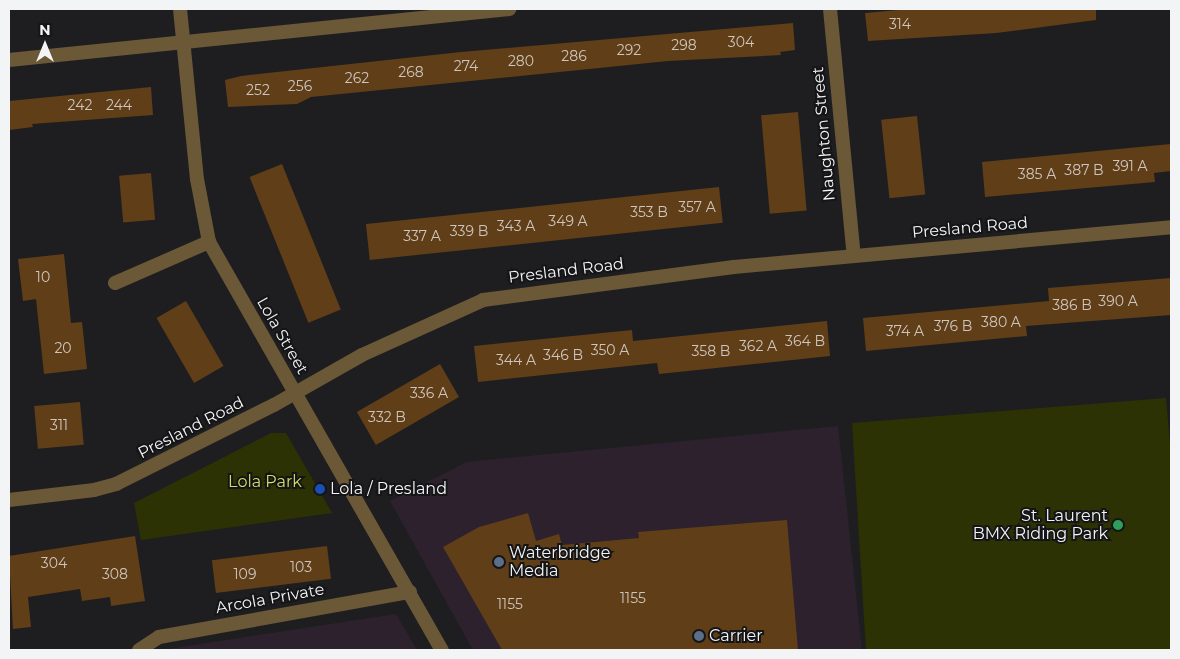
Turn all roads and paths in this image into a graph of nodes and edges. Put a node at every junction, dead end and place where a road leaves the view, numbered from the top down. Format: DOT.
graph roads {
  1 [pos="180,9"];
  2 [pos="509,9"];
  3 [pos="830,9"];
  4 [pos="184,42"];
  5 [pos="9,60"];
  6 [pos="1171,227"];
  7 [pos="209,242"];
  8 [pos="854,256"];
  9 [pos="115,283"];
  10 [pos="295,394"];
  11 [pos="9,500"];
  12 [pos="410,592"];
  13 [pos="139,650"];
  14 [pos="442,650"];
  1 -- 4 [label="street, Lola Street"];
  2 -- 4 [label="street"];
  3 -- 8 [label="street, Naughton Street"];
  4 -- 5 [label="street"];
  4 -- 7 [label="street, Lola Street"];
  6 -- 8 [label="street, Presland Road"];
  7 -- 9 [label="street"];
  7 -- 10 [label="street, Lola Street"];
  8 -- 10 [label="street, Presland Road"];
  10 -- 11 [label="street, Presland Road"];
  10 -- 12 [label="street, Lola Street"];
  12 -- 13 [label="street, Arcola Private"];
  12 -- 14 [label="street, Lola Street"];
}
